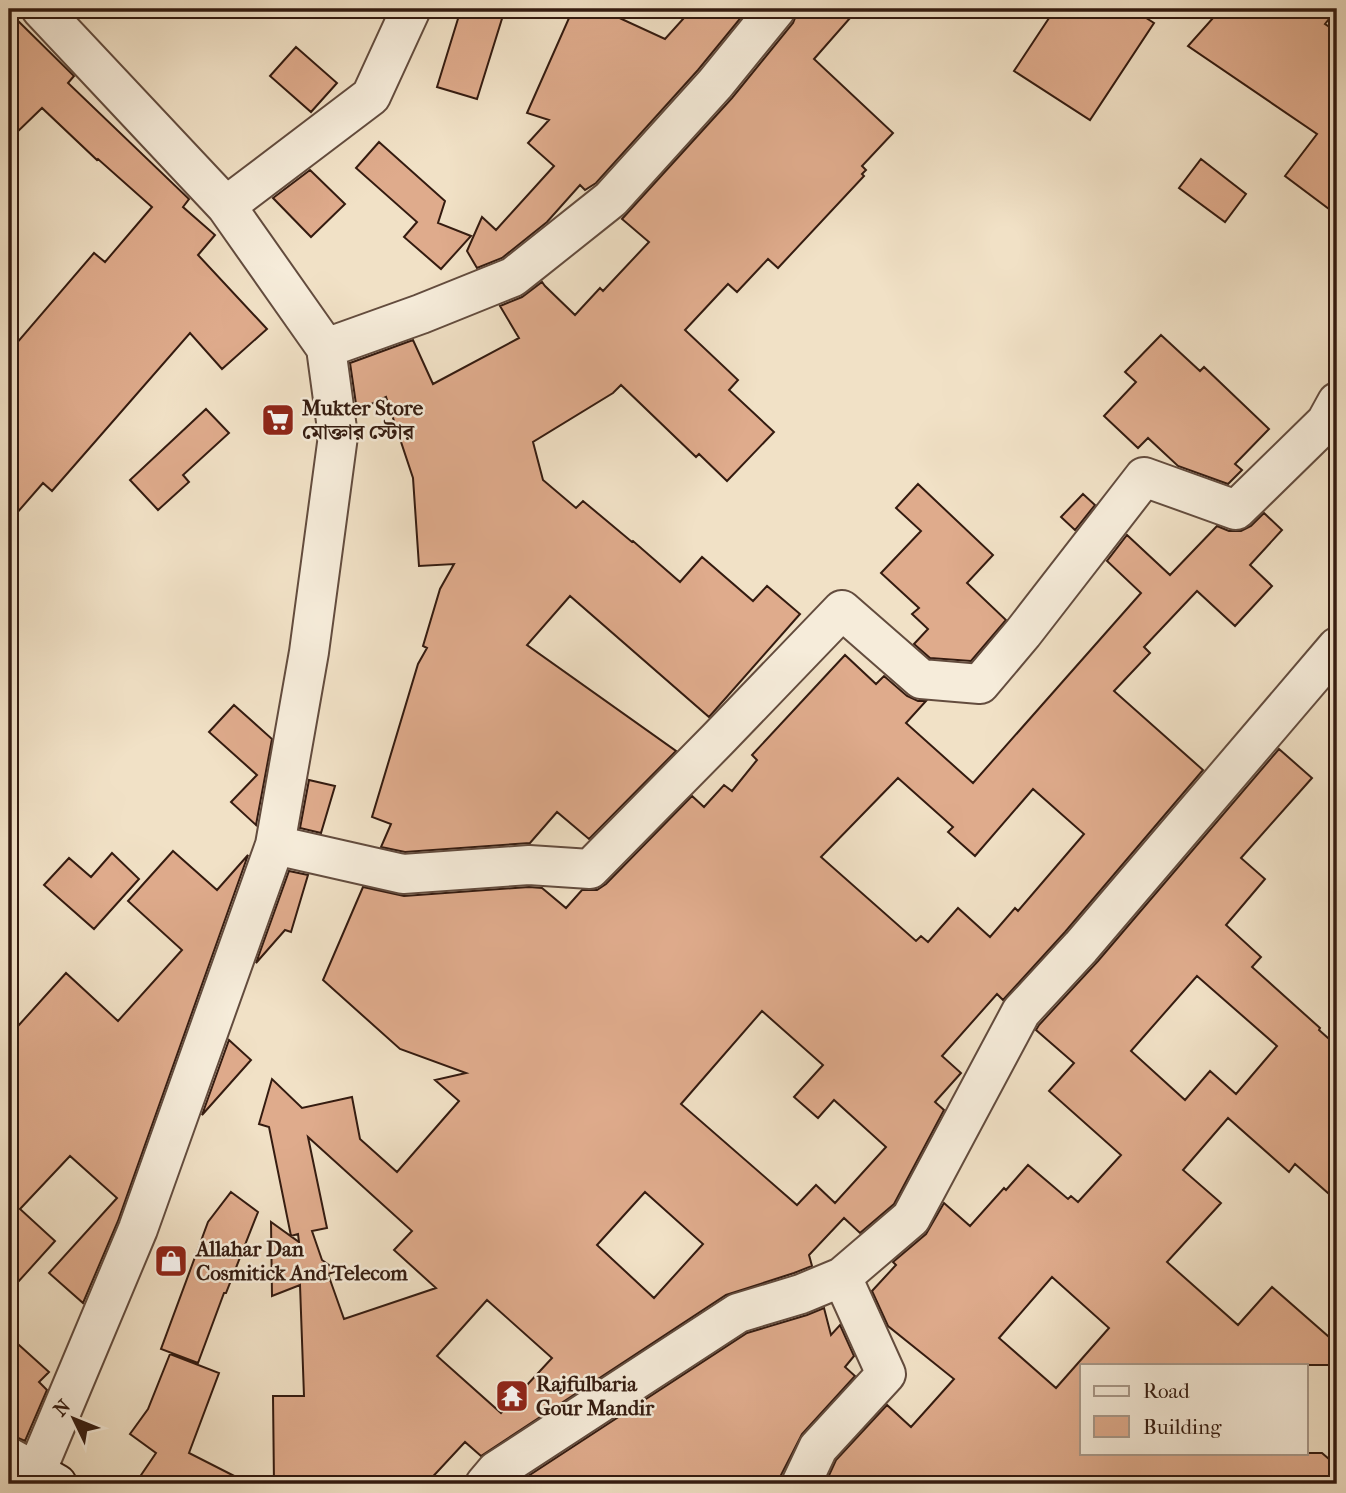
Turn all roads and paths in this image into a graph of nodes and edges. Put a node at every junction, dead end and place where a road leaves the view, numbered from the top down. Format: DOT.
graph roads {
  1 [pos="41,9"];
  2 [pos="411,9"];
  3 [pos="776,9"];
  4 [pos="226,206"];
  5 [pos="326,348"];
  6 [pos="1337,402"];
  7 [pos="1337,647"];
  8 [pos="275,845"];
  9 [pos="842,1277"];
  10 [pos="34,1471"];
  11 [pos="485,1484"];
  12 [pos="801,1484"];
  1 -- 4 [label="street"];
  2 -- 4 [label="street"];
  3 -- 5 [label="street"];
  4 -- 5 [label="street"];
  5 -- 8 [label="street"];
  6 -- 8 [label="street"];
  7 -- 9 [label="street"];
  8 -- 10 [label="street"];
  9 -- 11 [label="street"];
  9 -- 12 [label="street"];
}
